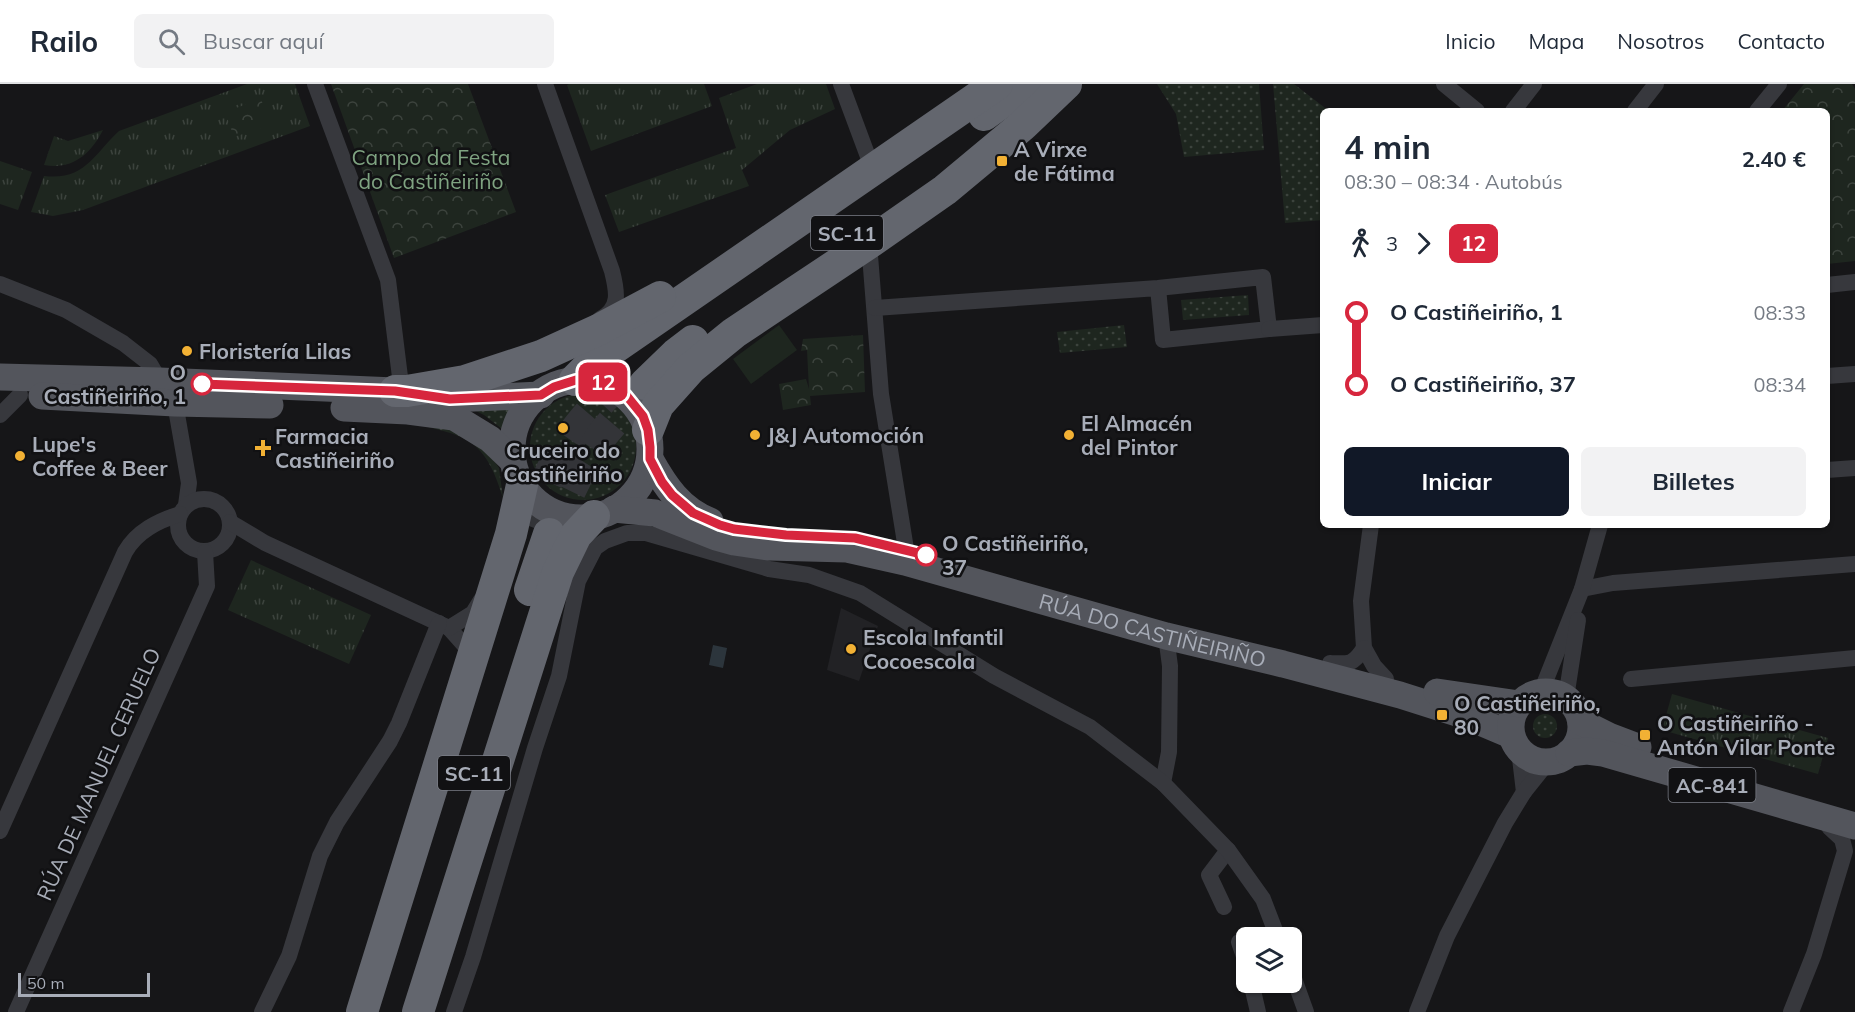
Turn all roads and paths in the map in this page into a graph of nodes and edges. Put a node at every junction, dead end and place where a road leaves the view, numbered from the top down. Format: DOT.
graph roads {
  1 [pos="315,84"];
  2 [pos="545,84"];
  3 [pos="842,84"];
  4 [pos="996,84"];
  5 [pos="1027,84"];
  6 [pos="1051,84"];
  7 [pos="1065,84"];
  8 [pos="1084,84"];
  9 [pos="1444,84"];
  10 [pos="1534,84"];
  11 [pos="1656,84"];
  12 [pos="1779,84"];
  13 [pos="1473,108"];
  14 [pos="1514,108"];
  15 [pos="1637,108"];
  16 [pos="1759,108"];
  17 [pos="1023,125"];
  18 [pos="873,170"];
  19 [pos="869,243"];
  20 [pos="758,248"];
  21 [pos="612,271"];
  22 [pos="1855,282"];
  23 [pos="0,284"];
  24 [pos="1830,285"];
  25 [pos="1158,288"];
  26 [pos="663,296"];
  27 [pos="875,308"];
  28 [pos="1320,325"];
  29 [pos="1269,329"];
  30 [pos="500,370"];
  31 [pos="1855,374"];
  32 [pos="1830,376"];
  33 [pos="0,377"];
  34 [pos="576,380"];
  35 [pos="395,391"];
  36 [pos="168,392"];
  37 [pos="10,395"];
  38 [pos="541,395"];
  39 [pos="0,416"];
  40 [pos="649,445"];
  41 [pos="1855,468"];
  42 [pos="1830,470"];
  43 [pos="516,471"];
  44 [pos="189,483"];
  45 [pos="204,498"];
  46 [pos="183,510"];
  47 [pos="604,513"];
  48 [pos="230,522"];
  49 [pos="1371,528"];
  50 [pos="1599,528"];
  51 [pos="142,534"];
  52 [pos="180,537"];
  53 [pos="223,543"];
  54 [pos="265,543"];
  55 [pos="906,549"];
  56 [pos="206,552"];
  57 [pos="1855,564"];
  58 [pos="1582,589"];
  59 [pos="1136,612"];
  60 [pos="444,626"];
  61 [pos="1179,636"];
  62 [pos="1257,644"];
  63 [pos="1364,648"];
  64 [pos="1855,658"];
  65 [pos="471,662"];
  66 [pos="1330,663"];
  67 [pos="1386,679"];
  68 [pos="1631,679"];
  69 [pos="1542,698"];
  70 [pos="1581,722"];
  71 [pos="1515,742"];
  72 [pos="1558,758"];
  73 [pos="1163,783"];
  74 [pos="1524,792"];
  75 [pos="1855,810"];
  76 [pos="1842,826"];
  77 [pos="0,831"];
  78 [pos="1850,847"];
  79 [pos="1228,850"];
  80 [pos="1224,908"];
  81 [pos="1274,927"];
  82 [pos="1254,993"];
  83 [pos="1299,993"];
  84 [pos="16,1012"];
  85 [pos="262,1012"];
  86 [pos="362,1012"];
  87 [pos="379,1012"];
  88 [pos="399,1012"];
  89 [pos="418,1012"];
  90 [pos="454,1012"];
  91 [pos="1258,1012"];
  92 [pos="1306,1012"];
  93 [pos="1417,1012"];
  94 [pos="1791,1012"];
  1 -- 35 [label="street"];
  2 -- 21 [label="street"];
  3 -- 18 [label="street"];
  4 -- 18 [label="highway, SC-11"];
  5 -- 6 [label="highway, SC-11"];
  7 -- 17 [label="highway"];
  8 -- 17 [label="highway"];
  9 -- 13 [label="street"];
  10 -- 14 [label="street"];
  11 -- 15 [label="street"];
  12 -- 16 [label="street"];
  17 -- 19 [label="highway"];
  18 -- 20 [label="highway, SC-11"];
  19 -- 27 [label="street"];
  19 -- 40 [label="highway"];
  20 -- 26 [label="highway"];
  20 -- 34 [label="highway"];
  21 -- 26 [label="street"];
  21 -- 30 [label="street"];
  22 -- 24 [label="street"];
  23 -- 36 [label="street"];
  25 -- 27 [label="street"];
  25 -- 29 [label="street"];
  25 -- 29 [label="street"];
  26 -- 30 [label="highway"];
  27 -- 55 [label="street"];
  28 -- 29 [label="street"];
  30 -- 35 [label="highway"];
  31 -- 32 [label="street"];
  33 -- 36 [label="main road"];
  34 -- 38 [label="main road, RÚA DO CASTIÑEIRIÑO"];
  34 -- 40 [label="main road, RÚA DO CASTIÑEIRIÑO"];
  35 -- 36 [label="main road, RÚA DO CASTIÑEIRIÑO"];
  35 -- 38 [label="main road, RÚA DO CASTIÑEIRIÑO"];
  36 -- 37 [label="main road, RÚA DO CASTIÑEIRIÑO"];
  36 -- 43 [label="main road, RÚA DO CASTIÑEIRIÑO"];
  36 -- 44 [label="street"];
  37 -- 39 [label="street"];
  38 -- 43 [label="main road, RÚA DO CASTIÑEIRIÑO"];
  40 -- 47 [label="main road"];
  40 -- 55 [label="main road, RÚA DO CASTIÑEIRIÑO"];
  41 -- 42 [label="street"];
  43 -- 47 [label="main road, RÚA DO CASTIÑEIRIÑO"];
  43 -- 60 [label="street"];
  43 -- 65 [label="highway"];
  44 -- 45 [label="street"];
  44 -- 46 [label="street"];
  45 -- 46 [label="street"];
  45 -- 48 [label="street"];
  46 -- 51 [label="street"];
  46 -- 52 [label="street"];
  47 -- 61 [label="main road, RÚA DO CASTIÑEIRIÑO / AC-841"];
  47 -- 89 [label="highway"];
  48 -- 53 [label="street"];
  48 -- 54 [label="street"];
  49 -- 63 [label="street"];
  50 -- 58 [label="street"];
  51 -- 52 [label="street"];
  51 -- 77 [label="street"];
  52 -- 56 [label="street"];
  53 -- 54 [label="street"];
  53 -- 56 [label="street"];
  54 -- 60 [label="street"];
  55 -- 59 [label="main road, RÚA DO CASTIÑEIRIÑO"];
  56 -- 84 [label="street, RÚA DE MANUEL CERUELO"];
  57 -- 58 [label="street"];
  58 -- 69 [label="street"];
  58 -- 69 [label="street"];
  59 -- 61 [label="main road"];
  59 -- 62 [label="main road, RÚA DO CASTIÑEIRIÑO"];
  60 -- 65 [label="street"];
  60 -- 85 [label="street"];
  61 -- 62 [label="main road"];
  61 -- 71 [label="main road, RÚA DO CASTIÑEIRIÑO / AC-841"];
  61 -- 73 [label="street"];
  62 -- 66 [label="main road, RÚA DO CASTIÑEIRIÑO"];
  63 -- 66 [label="street"];
  63 -- 67 [label="street"];
  64 -- 68 [label="street"];
  65 -- 86 [label="highway"];
  66 -- 67 [label="main road, RÚA DO CASTIÑEIRIÑO"];
  67 -- 69 [label="main road, RÚA DO CASTIÑEIRIÑO"];
  69 -- 70 [label="main road"];
  69 -- 71 [label="main road"];
  70 -- 72 [label="main road"];
  70 -- 75 [label="main road, AC-841"];
  71 -- 72 [label="main road, RÚA DO CASTIÑEIRIÑO / AC-841"];
  71 -- 74 [label="street"];
  72 -- 74 [label="street"];
  72 -- 76 [label="main road, RÚA DO CASTIÑEIRIÑO / AC-841"];
  73 -- 79 [label="street"];
  73 -- 90 [label="street"];
  74 -- 93 [label="street"];
  76 -- 78 [label="street"];
  78 -- 94 [label="street"];
  79 -- 80 [label="street"];
  79 -- 81 [label="street"];
  82 -- 91 [label="street"];
  83 -- 92 [label="street"];
  87 -- 88 [label="highway, SC-11"];
}
